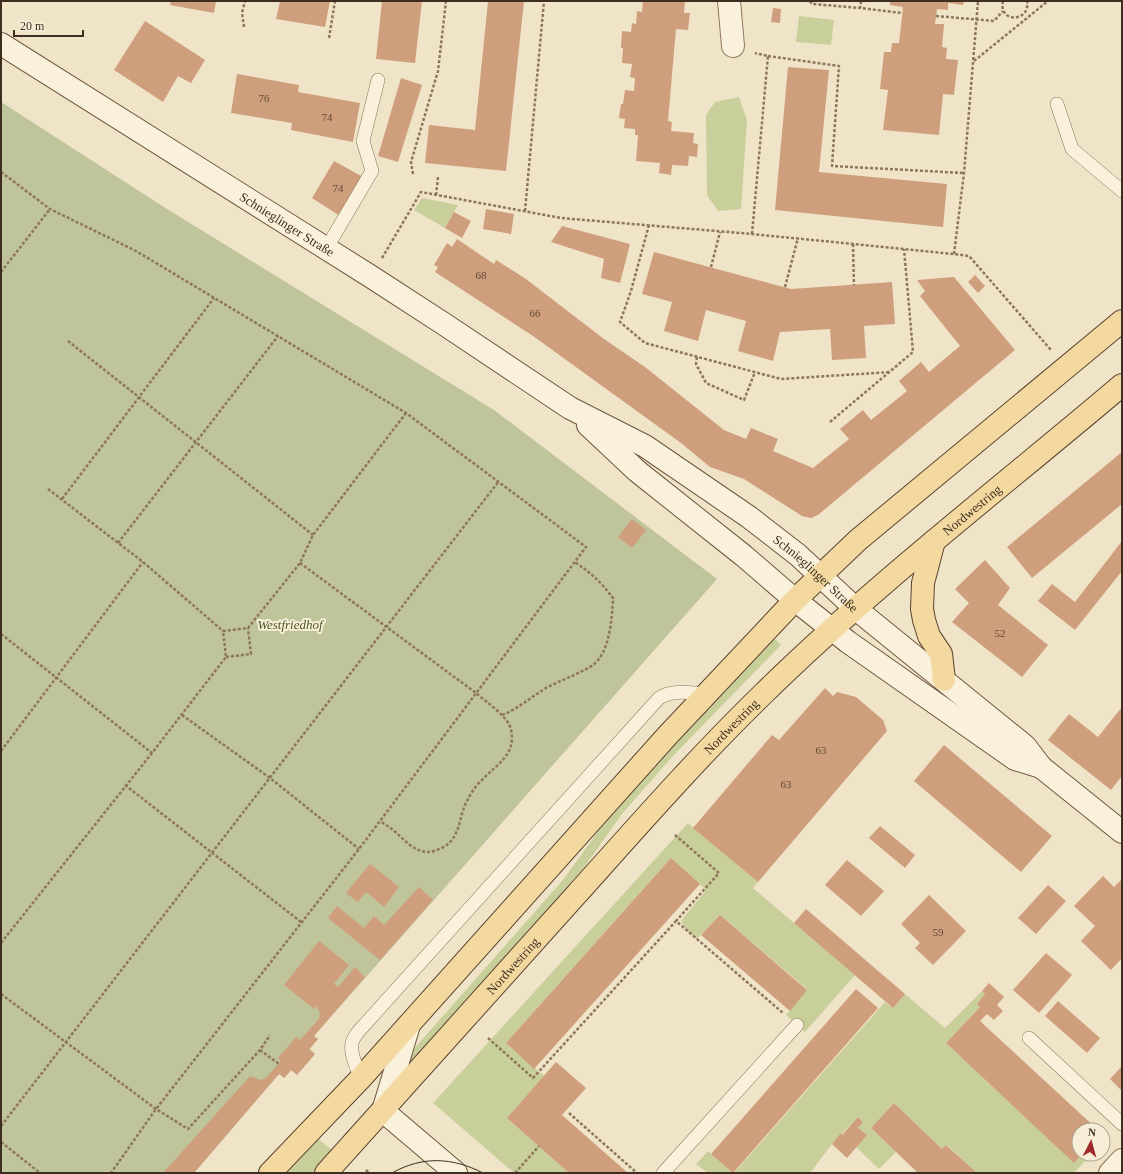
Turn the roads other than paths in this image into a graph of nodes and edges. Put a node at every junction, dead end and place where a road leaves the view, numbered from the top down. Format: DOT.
graph roads {
  1 [pos="729,1"];
  2 [pos="1,44"];
  3 [pos="733,46"];
  4 [pos="378,80"];
  5 [pos="1057,104"];
  6 [pos="1122,191"];
  7 [pos="326,249"];
  8 [pos="1122,321"];
  9 [pos="1122,385"];
  10 [pos="570,408"];
  11 [pos="934,541"];
  12 [pos="820,576"];
  13 [pos="795,600"];
  14 [pos="856,608"];
  15 [pos="832,629"];
  16 [pos="944,680"];
  17 [pos="705,694"];
  18 [pos="1041,767"];
  19 [pos="1122,832"];
  20 [pos="408,1025"];
  21 [pos="797,1025"];
  22 [pos="1029,1038"];
  23 [pos="361,1078"];
  24 [pos="383,1112"];
  25 [pos="1122,1124"];
  26 [pos="1122,1160"];
  27 [pos="270,1173"];
  28 [pos="326,1173"];
  29 [pos="456,1173"];
  30 [pos="663,1173"];
  31 [pos="1110,1173"];
  1 -- 3 [label="main road"];
  2 -- 7 [label="main road, Schnieglinger Straße"];
  4 -- 7 [label="lane"];
  5 -- 6 [label="lane"];
  7 -- 10 [label="main road, Schnieglinger Straße"];
  8 -- 12 [label="main road, Nordwestring"];
  9 -- 11 [label="main road, Nordwestring"];
  10 -- 12 [label="main road, Schnieglinger Straße"];
  10 -- 13 [label="main road, Schnieglinger Straße"];
  11 -- 14 [label="main road, Nordwestring"];
  11 -- 16 [label="main road"];
  12 -- 13 [label="main road, Nordwestring"];
  12 -- 14 [label="main road, Schnieglinger Straße"];
  13 -- 15 [label="main road, Schnieglinger Straße"];
  13 -- 17 [label="main road, Nordwestring"];
  14 -- 15 [label="main road, Nordwestring"];
  14 -- 16 [label="main road, Schnieglinger Straße"];
  15 -- 18 [label="main road, Schnieglinger Straße"];
  15 -- 24 [label="main road, Nordwestring"];
  16 -- 18 [label="main road, Schnieglinger Straße"];
  17 -- 20 [label="main road, Nordwestring"];
  17 -- 23 [label="lane"];
  18 -- 19 [label="main road, Schnieglinger Straße"];
  20 -- 23 [label="main road, Nordwestring"];
  20 -- 24 [label="main road, Nordwestring"];
  21 -- 30 [label="lane"];
  22 -- 25 [label="lane"];
  23 -- 27 [label="main road, Nordwestring"];
  24 -- 28 [label="main road, Nordwestring"];
  24 -- 29 [label="main road"];
  26 -- 31 [label="main road"];
}
